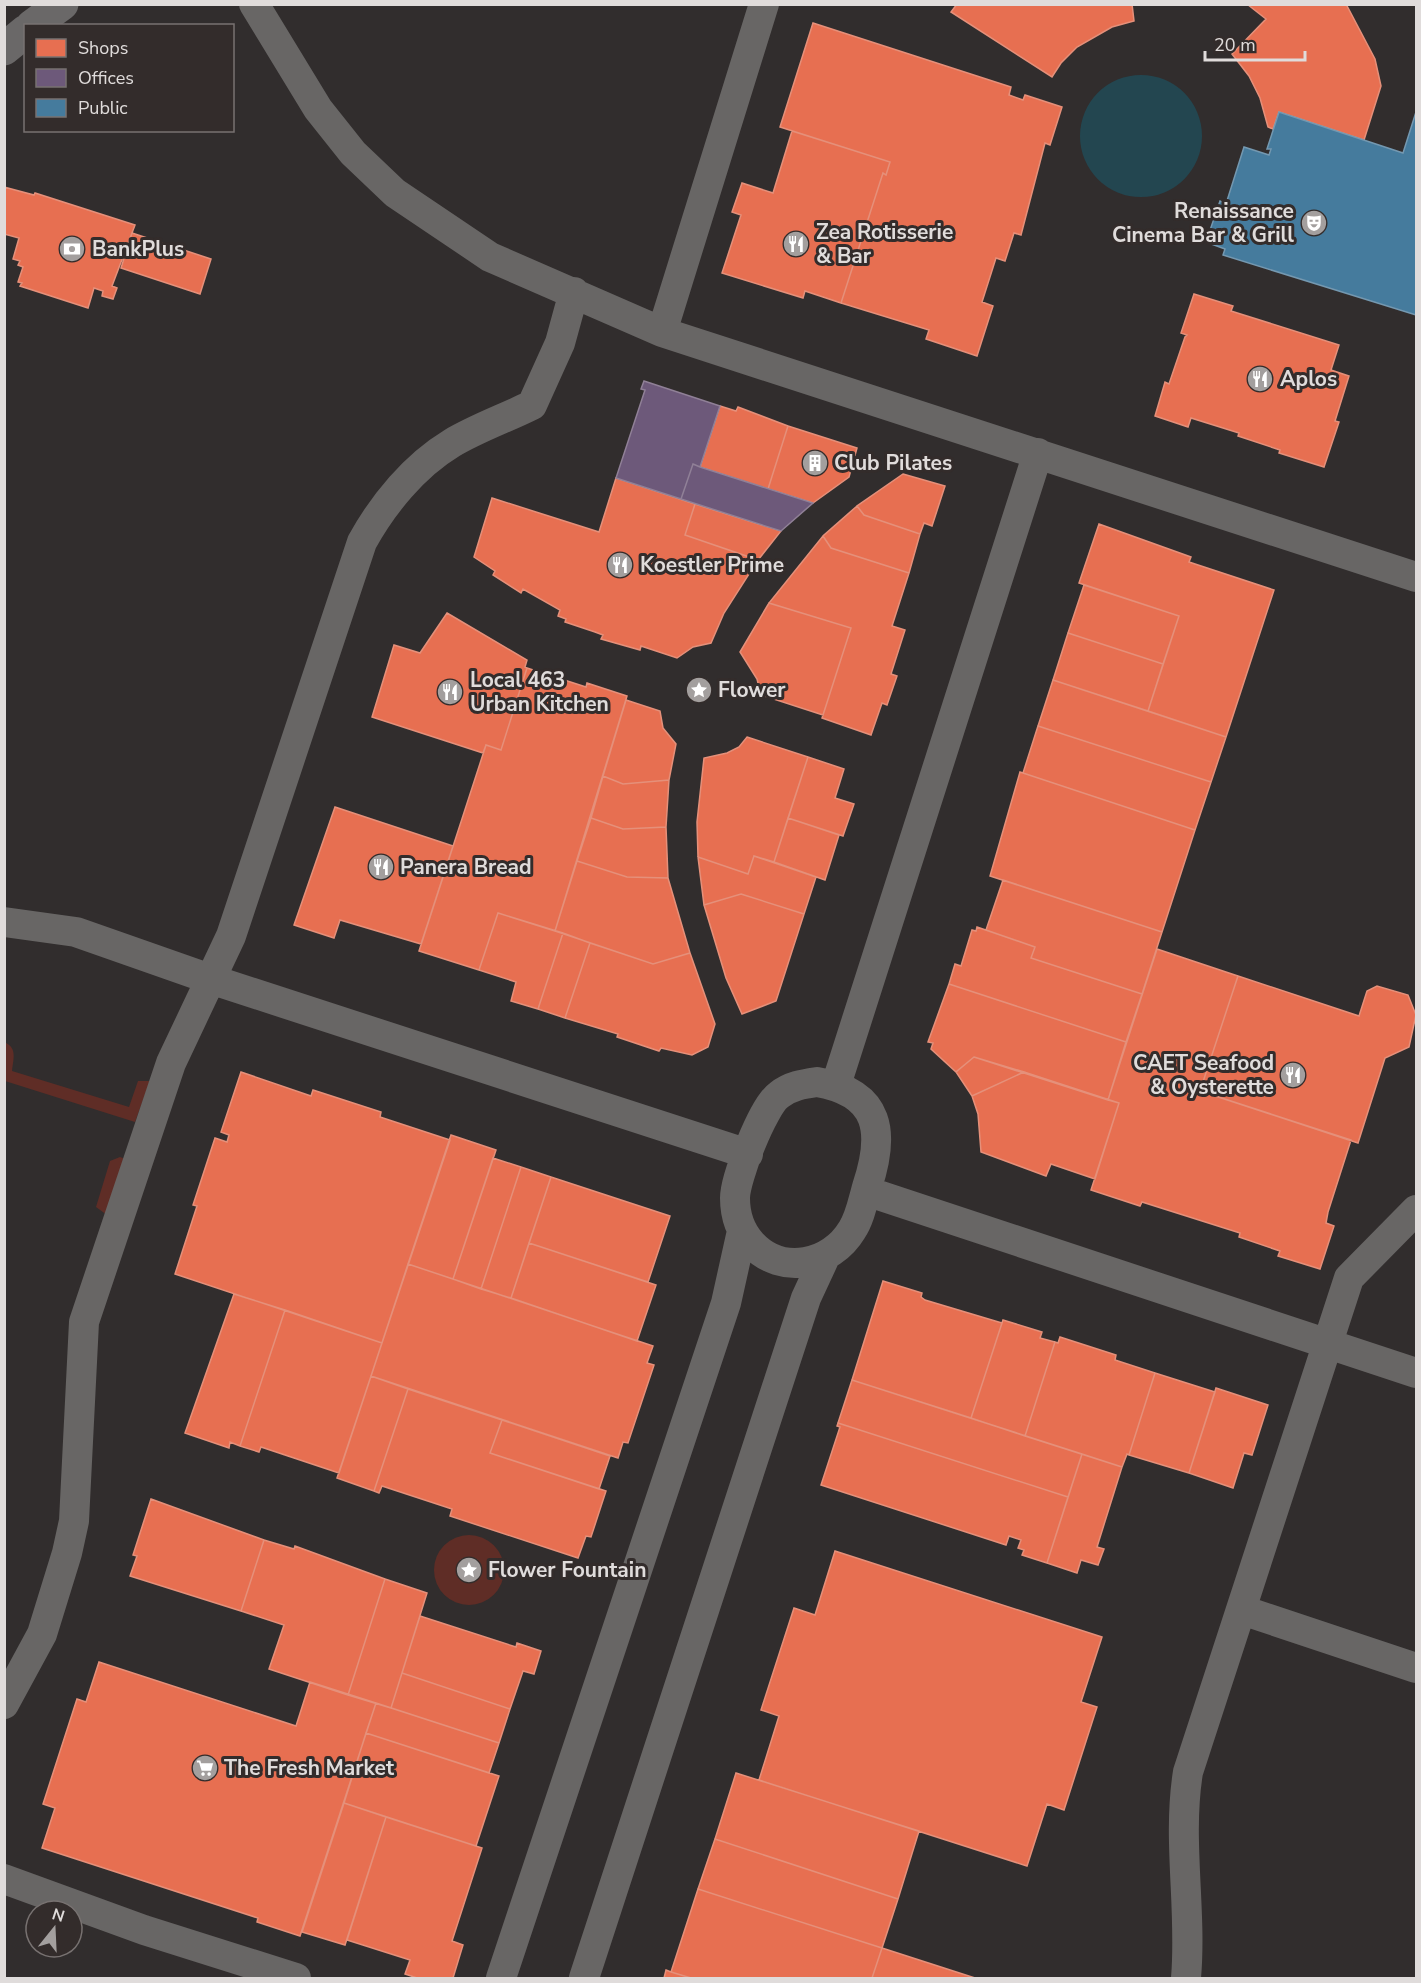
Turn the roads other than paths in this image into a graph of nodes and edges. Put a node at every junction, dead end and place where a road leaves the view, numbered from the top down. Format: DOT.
graph roads {
  1 [pos="62,4"];
  2 [pos="254,4"];
  3 [pos="764,4"];
  4 [pos="35,24"];
  5 [pos="24,33"];
  6 [pos="4,49"];
  7 [pos="573,292"];
  8 [pos="662,332"];
  9 [pos="1038,453"];
  10 [pos="1416,577"];
  11 [pos="4,922"];
  12 [pos="210,979"];
  13 [pos="836,1085"];
  14 [pos="748,1154"];
  15 [pos="866,1191"];
  16 [pos="1416,1210"];
  17 [pos="742,1231"];
  18 [pos="825,1257"];
  19 [pos="1327,1344"];
  20 [pos="1416,1373"];
  21 [pos="1242,1610"];
  22 [pos="1416,1668"];
  23 [pos="4,1704"];
  24 [pos="4,1879"];
  25 [pos="296,1978"];
  26 [pos="501,1978"];
  27 [pos="584,1978"];
  28 [pos="1186,1978"];
  1 -- 4 [label="street"];
  2 -- 7 [label="street"];
  3 -- 8 [label="street"];
  5 -- 6 [label="street"];
  7 -- 8 [label="street"];
  7 -- 12 [label="street"];
  8 -- 9 [label="street"];
  9 -- 10 [label="street"];
  9 -- 13 [label="street"];
  11 -- 12 [label="street"];
  12 -- 14 [label="street"];
  12 -- 23 [label="street"];
  13 -- 14 [label="street"];
  13 -- 15 [label="street"];
  14 -- 17 [label="street"];
  15 -- 18 [label="street"];
  15 -- 19 [label="street"];
  16 -- 19 [label="street"];
  17 -- 18 [label="street"];
  17 -- 26 [label="street"];
  18 -- 27 [label="street"];
  19 -- 20 [label="street"];
  19 -- 21 [label="street"];
  21 -- 22 [label="street"];
  21 -- 28 [label="street"];
  24 -- 25 [label="street"];
}
